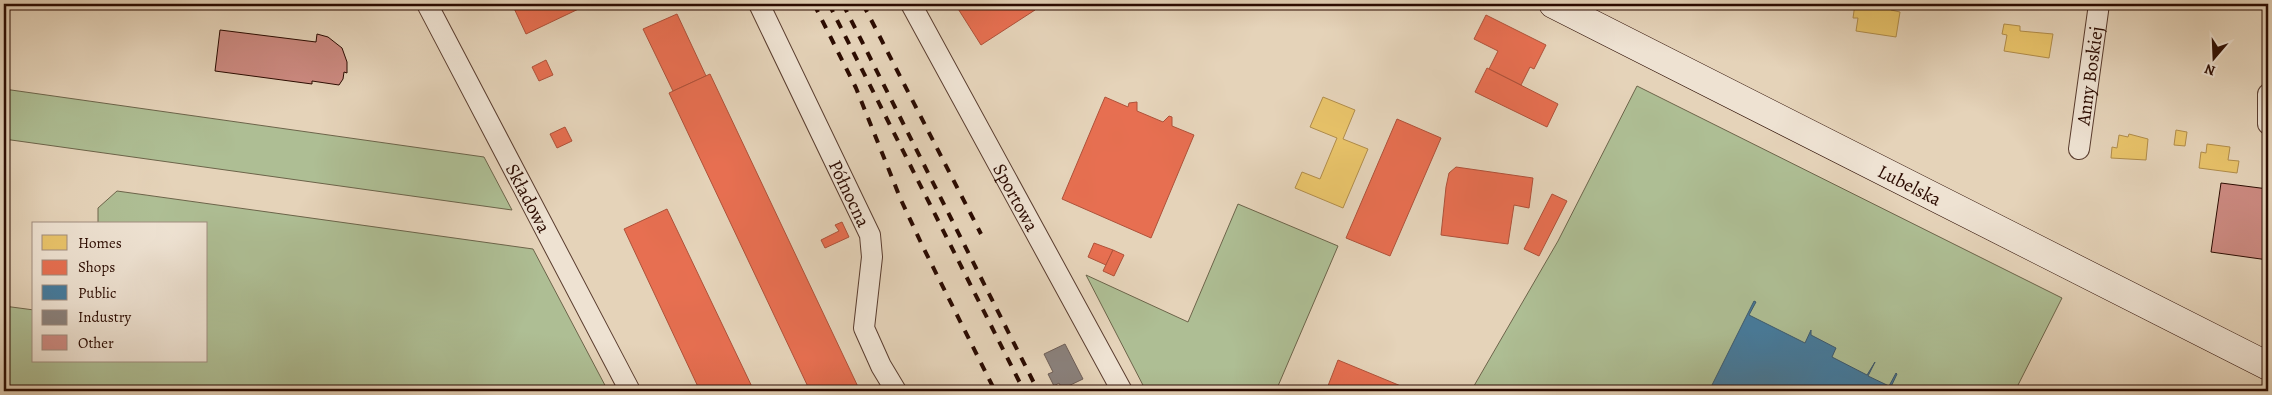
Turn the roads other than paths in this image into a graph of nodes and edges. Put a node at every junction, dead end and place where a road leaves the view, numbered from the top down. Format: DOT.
graph roads {
  1 [pos="428,4"];
  2 [pos="759,4"];
  3 [pos="911,4"];
  4 [pos="1553,4"];
  5 [pos="2099,4"];
  6 [pos="2268,94"];
  7 [pos="2268,124"];
  8 [pos="2079,149"];
  9 [pos="2268,366"];
  10 [pos="630,391"];
  11 [pos="896,391"];
  12 [pos="1122,391"];
  1 -- 10 [label="street, Składowa"];
  2 -- 11 [label="street, Północna"];
  3 -- 12 [label="street, Sportowa"];
  4 -- 9 [label="main road, Lubelska"];
  5 -- 8 [label="street, Anny Boskiej"];
  6 -- 7 [label="street"];
}
